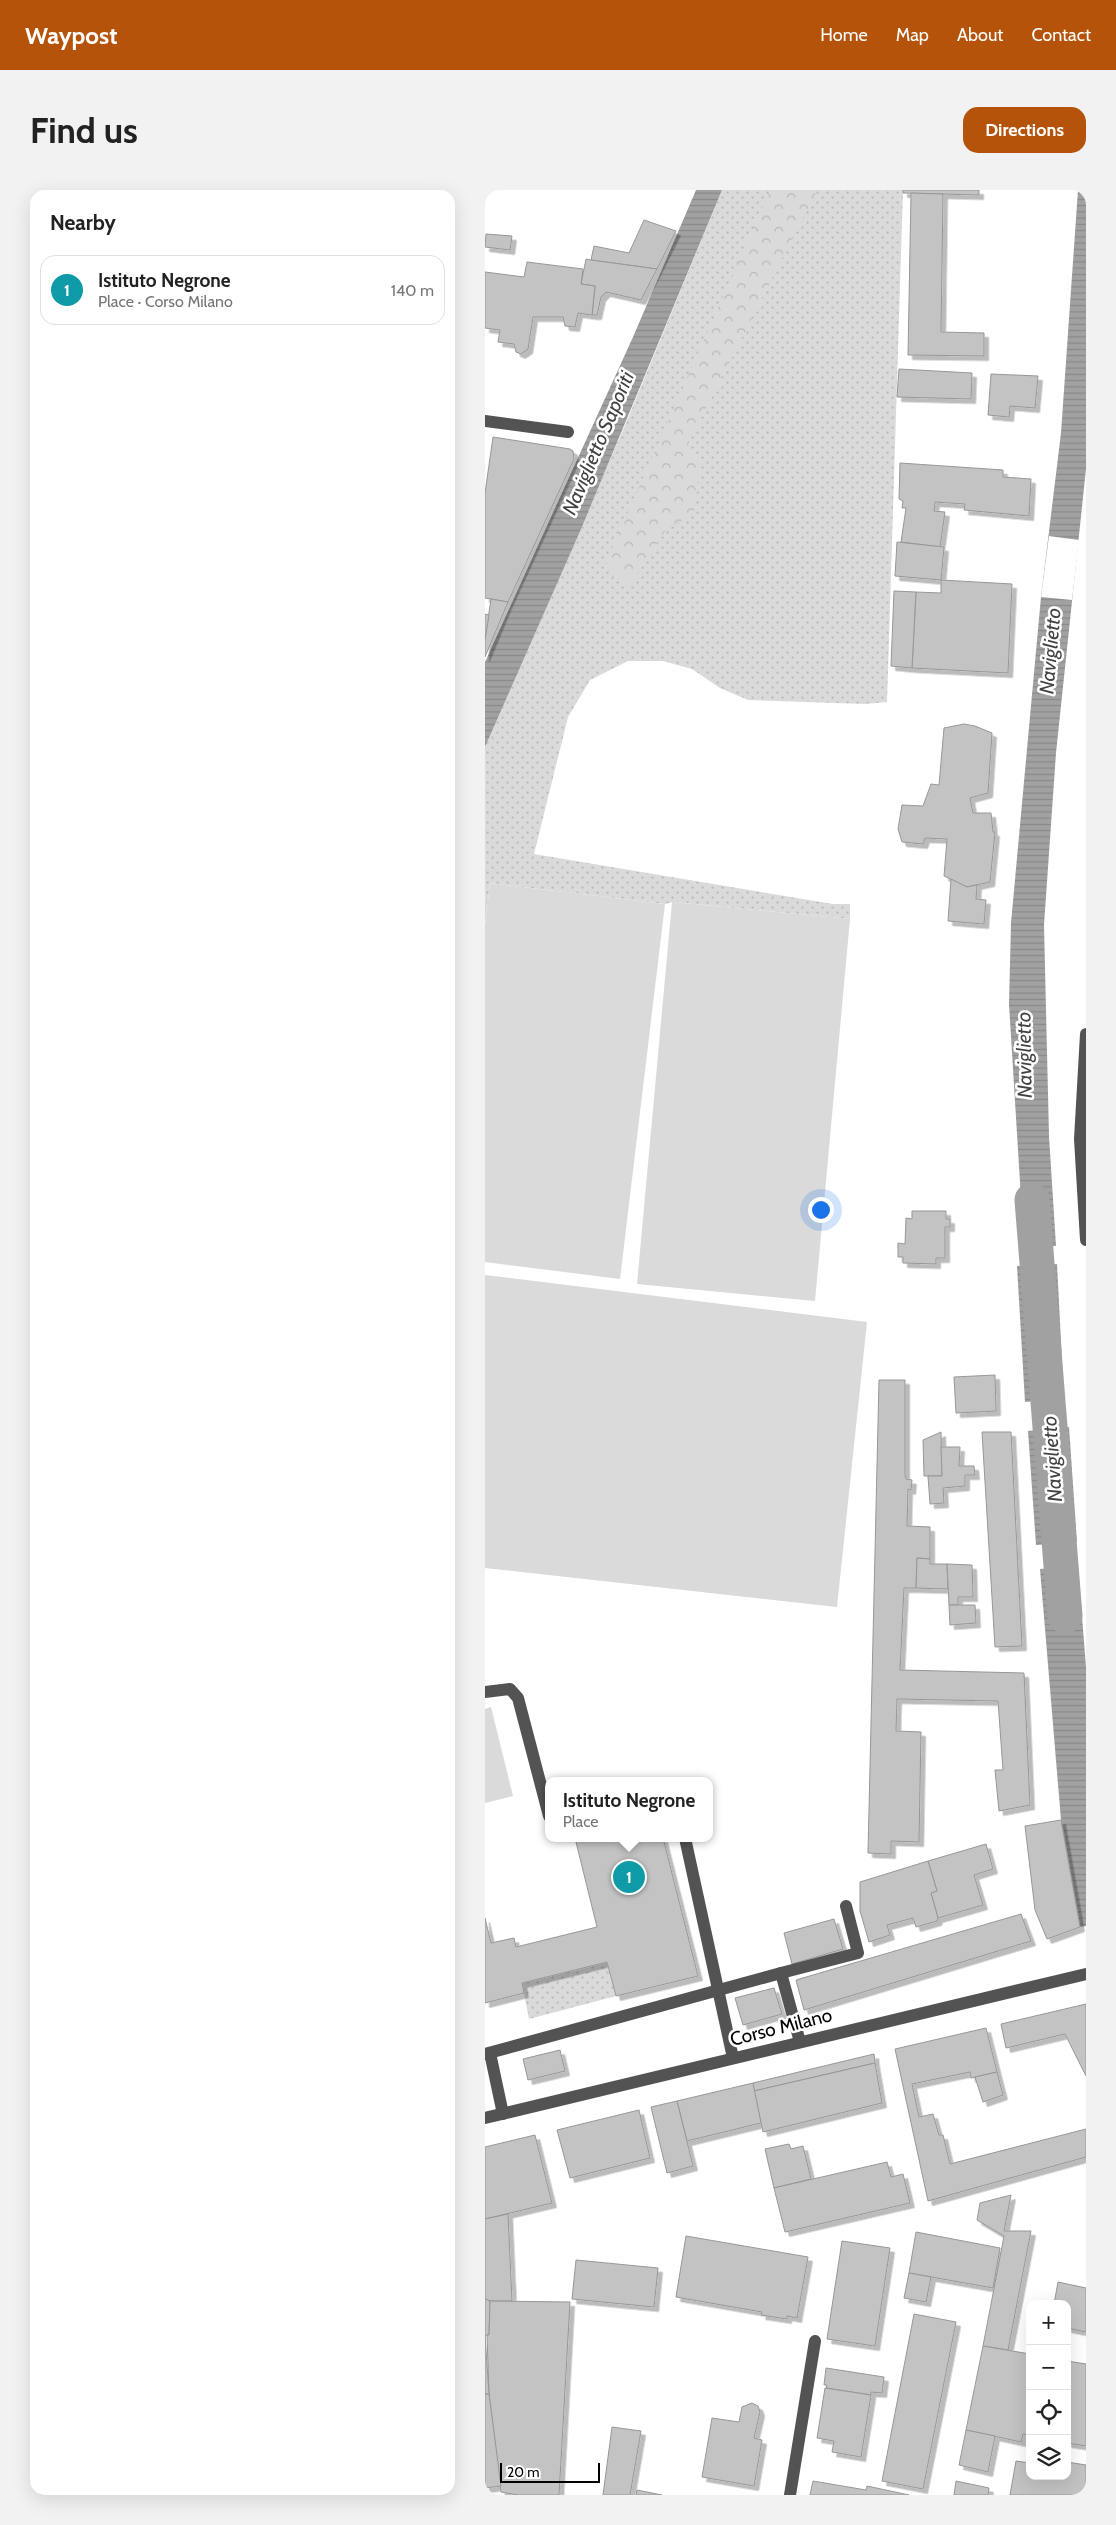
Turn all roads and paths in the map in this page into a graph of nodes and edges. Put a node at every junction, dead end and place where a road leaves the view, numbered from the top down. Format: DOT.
graph roads {
  1 [pos="485,422"];
  2 [pos="569,432"];
  3 [pos="1086,1034"];
  4 [pos="1083,1140"];
  5 [pos="1086,1240"];
  6 [pos="485,1692"];
  7 [pos="545,1801"];
  8 [pos="686,1842"];
  9 [pos="846,1906"];
  10 [pos="781,1973"];
  11 [pos="1086,1974"];
  12 [pos="718,1991"];
  13 [pos="800,2042"];
  14 [pos="487,2053"];
  15 [pos="733,2058"];
  16 [pos="503,2114"];
  17 [pos="485,2118"];
  18 [pos="815,2341"];
  19 [pos="790,2495"];
  1 -- 2 [label="street"];
  3 -- 4 [label="street"];
  4 -- 5 [label="street"];
  6 -- 7 [label="street"];
  8 -- 12 [label="street"];
  9 -- 10 [label="street"];
  10 -- 12 [label="street"];
  10 -- 13 [label="street"];
  11 -- 13 [label="street, Corso Milano"];
  12 -- 14 [label="street"];
  12 -- 15 [label="street"];
  13 -- 15 [label="street, Corso Milano"];
  14 -- 16 [label="street"];
  15 -- 16 [label="street, Corso Milano"];
  16 -- 17 [label="street, Corso Milano"];
  18 -- 19 [label="street"];
}
